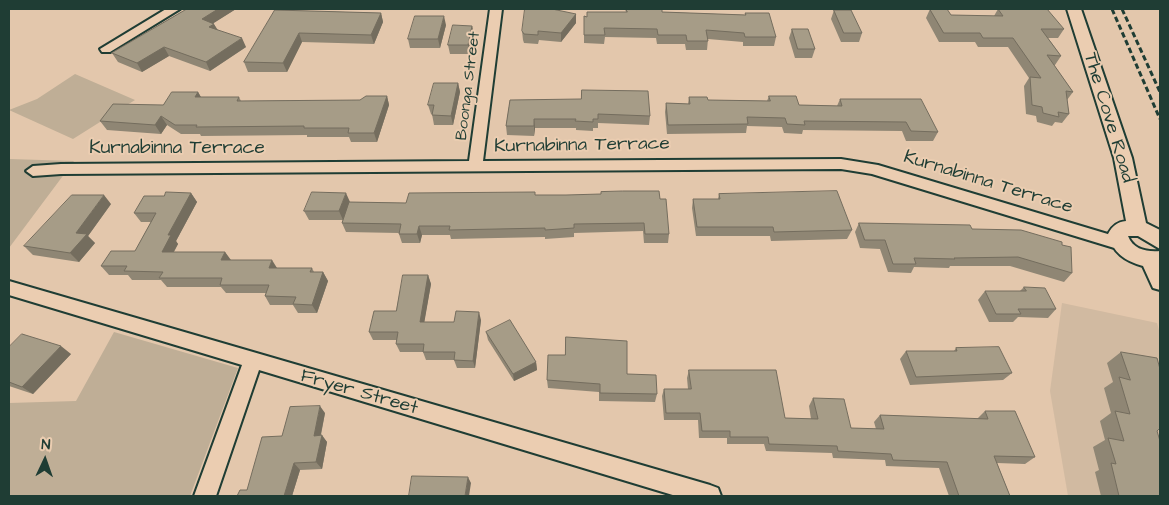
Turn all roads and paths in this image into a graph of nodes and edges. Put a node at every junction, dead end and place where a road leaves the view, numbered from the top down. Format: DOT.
graph roads {
  1 [pos="174,9"];
  2 [pos="496,9"];
  3 [pos="1074,9"];
  4 [pos="106,49"];
  5 [pos="475,167"];
  6 [pos="33,171"];
  7 [pos="1137,228"];
  8 [pos="1160,240"];
  9 [pos="1121,244"];
  10 [pos="1156,259"];
  11 [pos="1160,282"];
  12 [pos="9,288"];
  13 [pos="253,362"];
  14 [pos="204,496"];
  15 [pos="710,496"];
  1 -- 4 [label="street"];
  2 -- 5 [label="street, Boonga Street"];
  3 -- 7 [label="street, The Cove Road"];
  5 -- 6 [label="street, Kurnabinna Terrace"];
  5 -- 9 [label="street, Kurnabinna Terrace"];
  7 -- 8 [label="street"];
  7 -- 9 [label="street"];
  9 -- 10 [label="street"];
  10 -- 11 [label="street"];
  12 -- 13 [label="street, Fryer Street"];
  13 -- 14 [label="street"];
  13 -- 15 [label="street, Fryer Street"];
}
